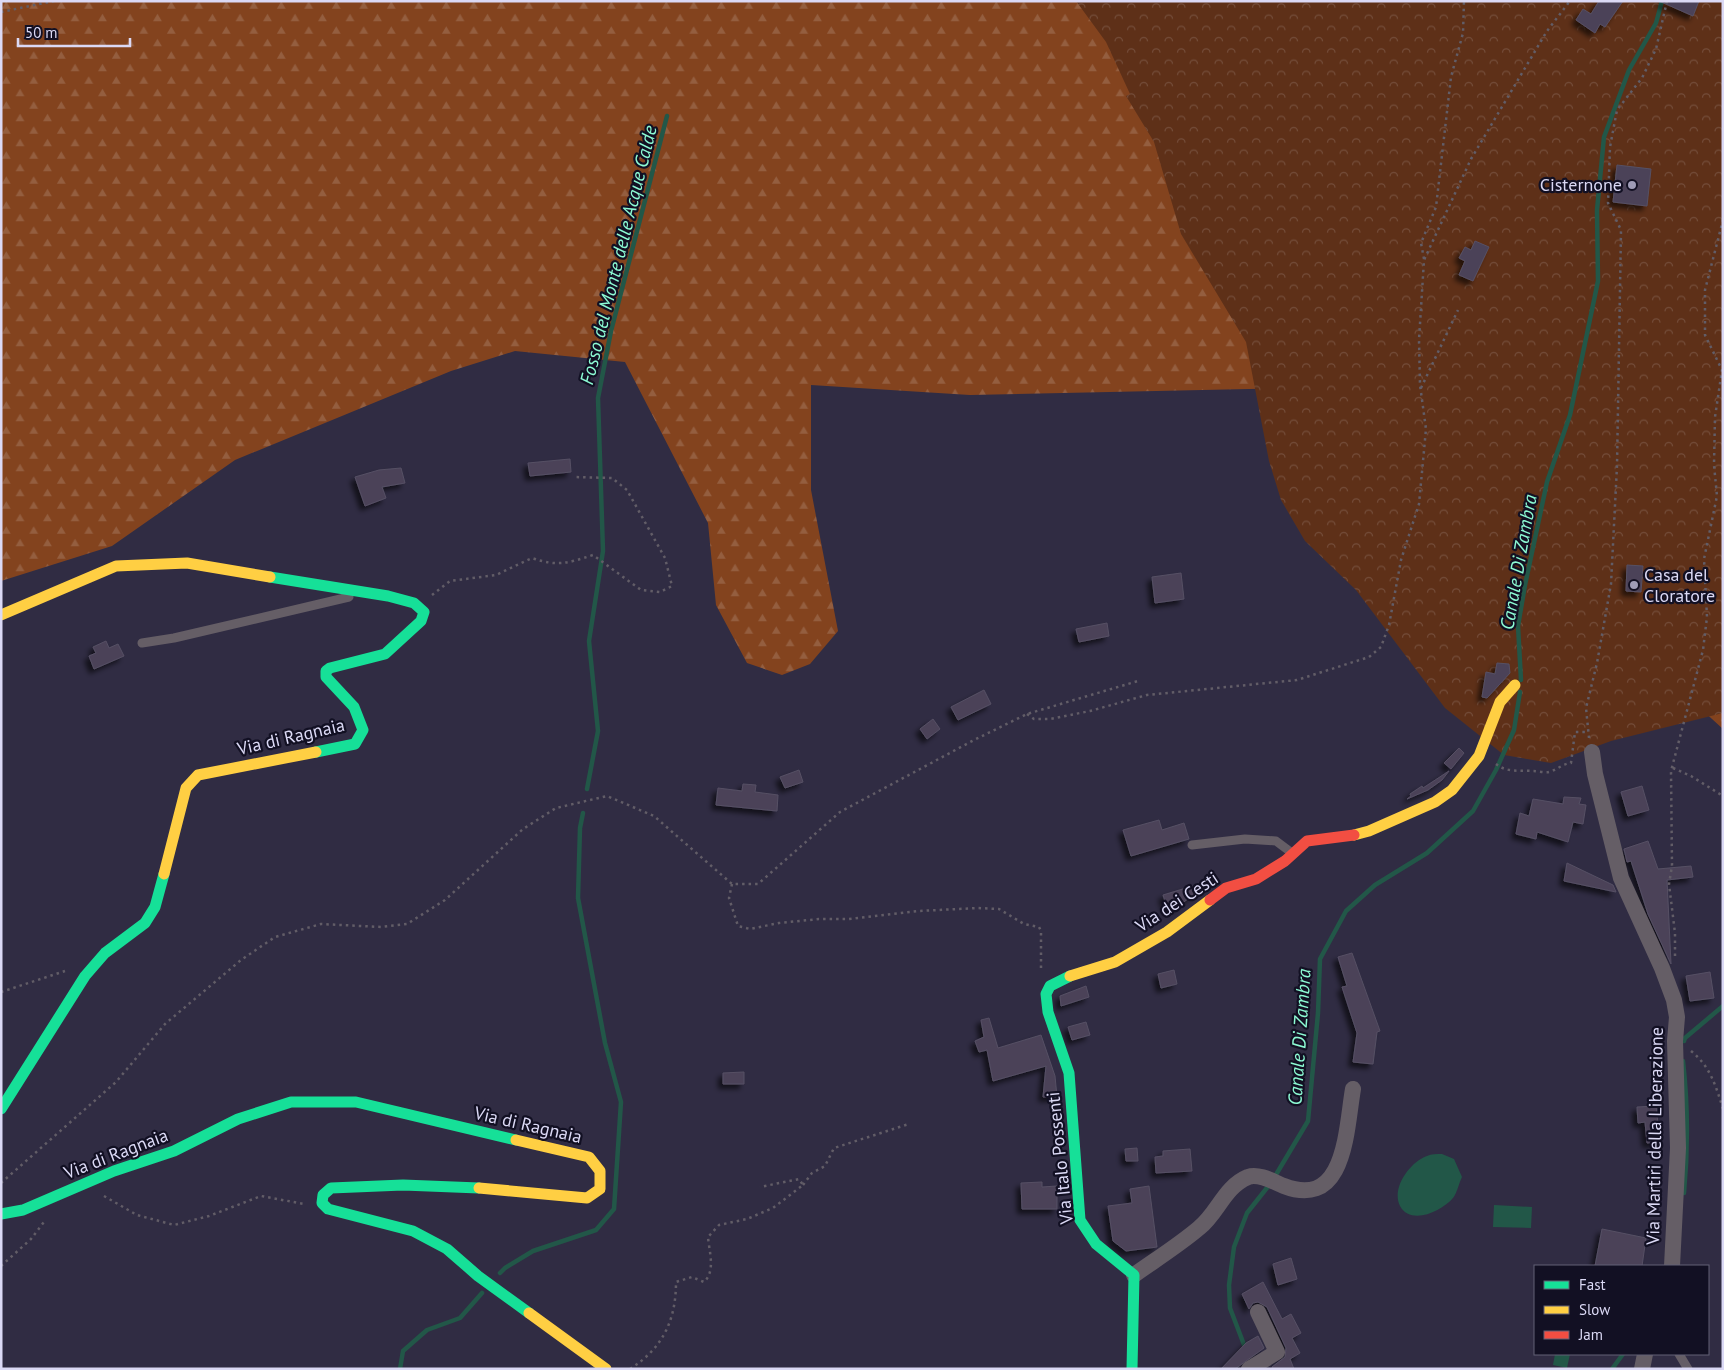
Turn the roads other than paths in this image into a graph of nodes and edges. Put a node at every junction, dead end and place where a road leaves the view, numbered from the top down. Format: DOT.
graph roads {
  1 [pos="367,593"];
  2 [pos="1,615"];
  3 [pos="142,643"];
  4 [pos="1515,685"];
  5 [pos="1592,752"];
  6 [pos="1192,845"];
  7 [pos="1292,853"];
  8 [pos="1048,990"];
  9 [pos="1353,1089"];
  10 [pos="1,1109"];
  11 [pos="1,1214"];
  12 [pos="1672,1265"];
  13 [pos="1134,1275"];
  14 [pos="1258,1312"];
  15 [pos="1645,1355"];
  16 [pos="1680,1355"];
  17 [pos="1254,1366"];
  18 [pos="606,1369"];
  19 [pos="1132,1369"];
  20 [pos="1642,1369"];
  21 [pos="1688,1369"];
  1 -- 2 [label="street"];
  1 -- 3 [label="lane"];
  1 -- 10 [label="street, Via di Ragnaia"];
  4 -- 7 [label="street, Via dei Cesti"];
  5 -- 12 [label="street, Via Martiri della Liberazione"];
  6 -- 7 [label="lane"];
  7 -- 8 [label="street, Via dei Cesti"];
  8 -- 13 [label="street, Via Italo Possenti"];
  9 -- 13 [label="street"];
  11 -- 18 [label="street, Via di Ragnaia"];
  13 -- 19 [label="street"];
  14 -- 17 [label="street"];
  15 -- 20 [label="street"];
  16 -- 21 [label="lane"];
}
